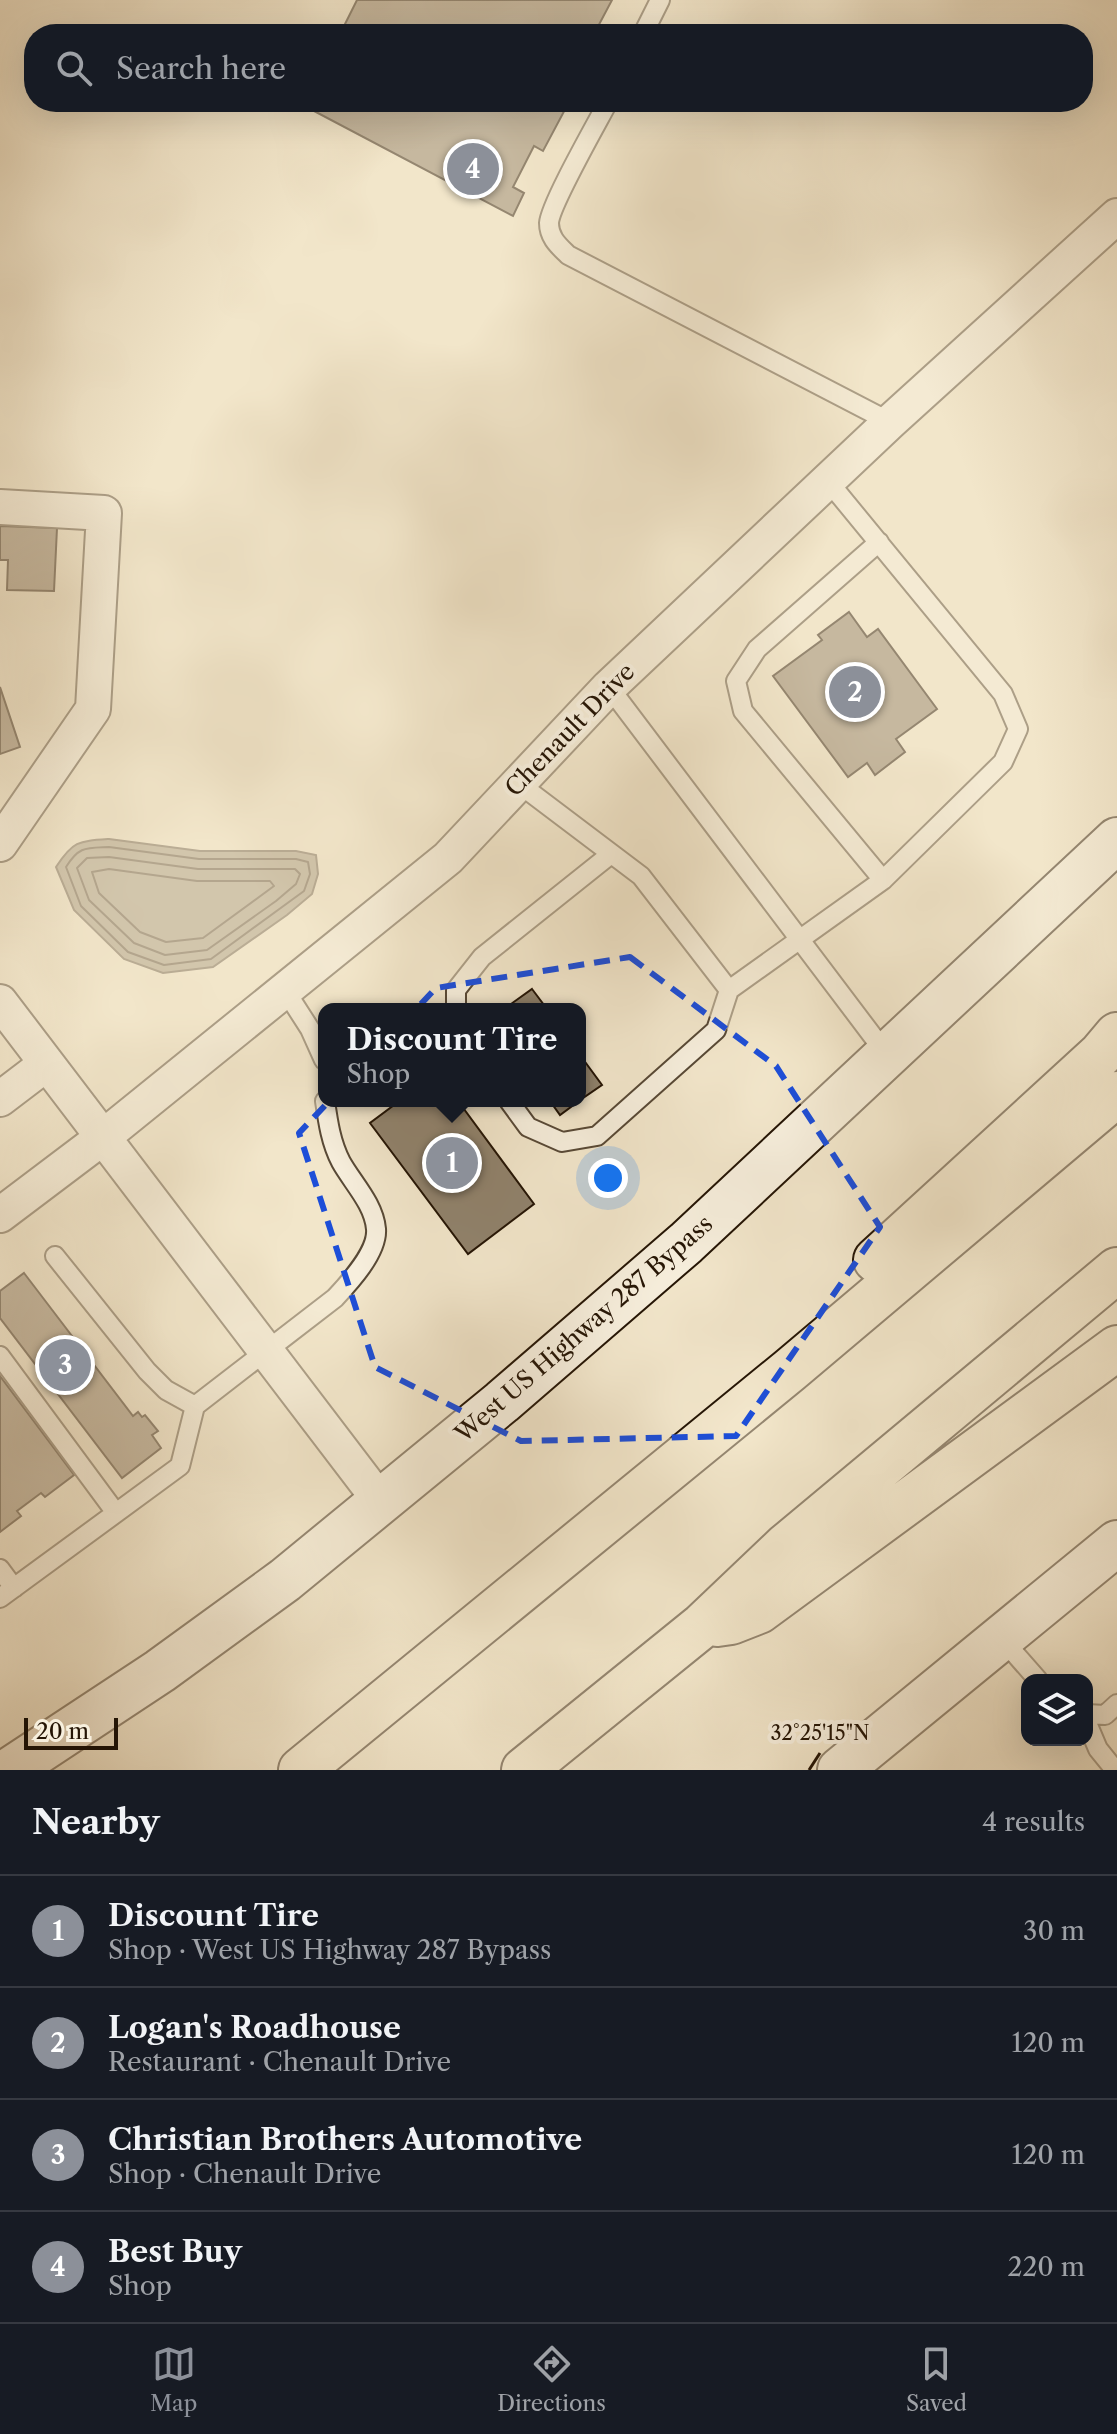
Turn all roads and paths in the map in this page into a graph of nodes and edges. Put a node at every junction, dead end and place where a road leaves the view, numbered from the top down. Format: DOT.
graph roads {
  1 [pos="660,0"];
  2 [pos="648,24"];
  3 [pos="603,112"];
  4 [pos="1117,216"];
  5 [pos="890,422"];
  6 [pos="828,481"];
  7 [pos="0,507"];
  8 [pos="879,542"];
  9 [pos="609,687"];
  10 [pos="518,783"];
  11 [pos="1117,840"];
  12 [pos="0,844"];
  13 [pos="611,854"];
  14 [pos="883,880"];
  15 [pos="800,940"];
  16 [pos="285,990"];
  17 [pos="729,990"];
  18 [pos="0,1002"];
  19 [pos="456,1003"];
  20 [pos="1117,1035"];
  21 [pos="318,1047"];
  22 [pos="887,1055"];
  23 [pos="46,1064"];
  24 [pos="1117,1094"];
  25 [pos="0,1099"];
  26 [pos="326,1107"];
  27 [pos="513,1107"];
  28 [pos="102,1138"];
  29 [pos="0,1215"];
  30 [pos="55,1256"];
  31 [pos="1117,1270"];
  32 [pos="1117,1348"];
  33 [pos="265,1350"];
  34 [pos="0,1356"];
  35 [pos="195,1406"];
  36 [pos="739,1410"];
  37 [pos="381,1502"];
  38 [pos="116,1513"];
  39 [pos="1117,1543"];
  40 [pos="0,1569"];
  41 [pos="7,1593"];
  42 [pos="703,1625"];
  43 [pos="1002,1639"];
  44 [pos="1033,1674"];
  45 [pos="1117,1704"];
  46 [pos="1093,1714"];
  47 [pos="1093,1737"];
  48 [pos="851,1766"];
  49 [pos="10,1770"];
  50 [pos="301,1770"];
  51 [pos="524,1770"];
  52 [pos="1115,1770"];
  1 -- 2 [label="lane"];
  3 -- 5 [label="lane"];
  4 -- 5 [label="street, Chenault Drive"];
  5 -- 6 [label="street, Chenault Drive"];
  6 -- 8 [label="lane"];
  6 -- 9 [label="street, Chenault Drive"];
  7 -- 12 [label="street"];
  8 -- 14 [label="lane"];
  8 -- 14 [label="lane"];
  9 -- 10 [label="street, Chenault Drive"];
  9 -- 15 [label="lane"];
  10 -- 13 [label="lane"];
  10 -- 16 [label="street, Chenault Drive"];
  11 -- 22 [label="main road, West US Highway 287 Bypass"];
  13 -- 17 [label="lane"];
  13 -- 19 [label="lane"];
  14 -- 15 [label="lane"];
  15 -- 17 [label="lane"];
  15 -- 22 [label="lane"];
  16 -- 21 [label="lane"];
  16 -- 28 [label="street, Chenault Drive"];
  17 -- 27 [label="lane"];
  18 -- 23 [label="street"];
  20 -- 36 [label="highway"];
  22 -- 37 [label="main road, West US Highway 287 Bypass"];
  23 -- 25 [label="street"];
  23 -- 28 [label="street"];
  24 -- 36 [label="highway"];
  26 -- 33 [label="lane"];
  28 -- 29 [label="street, Chenault Drive"];
  28 -- 33 [label="street"];
  30 -- 35 [label="lane"];
  31 -- 42 [label="highway"];
  32 -- 42 [label="highway"];
  33 -- 35 [label="lane"];
  33 -- 37 [label="street"];
  34 -- 38 [label="lane"];
  35 -- 38 [label="lane"];
  36 -- 50 [label="highway"];
  37 -- 49 [label="main road, West US Highway 287 Bypass"];
  38 -- 41 [label="lane"];
  39 -- 43 [label="main road"];
  40 -- 41 [label="lane"];
  42 -- 51 [label="highway"];
  43 -- 44 [label="lane"];
  43 -- 48 [label="main road"];
  45 -- 46 [label="lane"];
  47 -- 52 [label="lane"];
}
